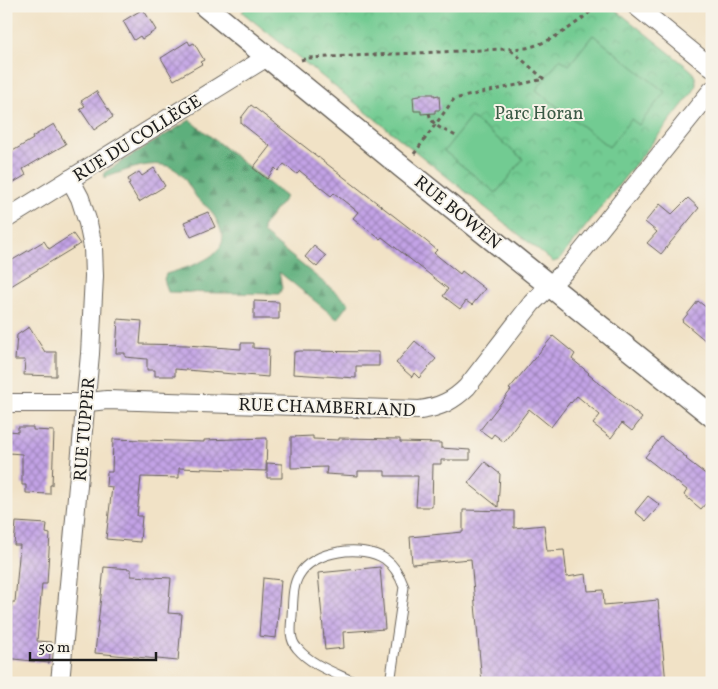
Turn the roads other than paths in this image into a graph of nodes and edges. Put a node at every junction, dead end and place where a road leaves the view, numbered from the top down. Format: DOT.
graph roads {
  1 [pos="205,6"];
  2 [pos="636,6"];
  3 [pos="267,57"];
  4 [pos="712,68"];
  5 [pos="712,90"];
  6 [pos="70,179"];
  7 [pos="6,219"];
  8 [pos="549,286"];
  9 [pos="86,402"];
  10 [pos="6,404"];
  11 [pos="712,416"];
  12 [pos="60,683"];
  13 [pos="356,683"];
  14 [pos="390,683"];
  1 -- 3 [label="street, RUE BOWEN"];
  2 -- 4 [label="street"];
  3 -- 6 [label="street, RUE DU COLLÈGE"];
  3 -- 8 [label="street, RUE BOWEN"];
  5 -- 8 [label="street, RUE CHAMBERLAND"];
  6 -- 7 [label="street, RUE DU COLLÈGE"];
  6 -- 9 [label="street, RUE TUPPER"];
  8 -- 9 [label="street, RUE CHAMBERLAND"];
  8 -- 11 [label="street, RUE BOWEN"];
  9 -- 10 [label="street, RUE CHAMBERLAND"];
  9 -- 12 [label="street, RUE TUPPER"];
  13 -- 14 [label="lane"];
}
